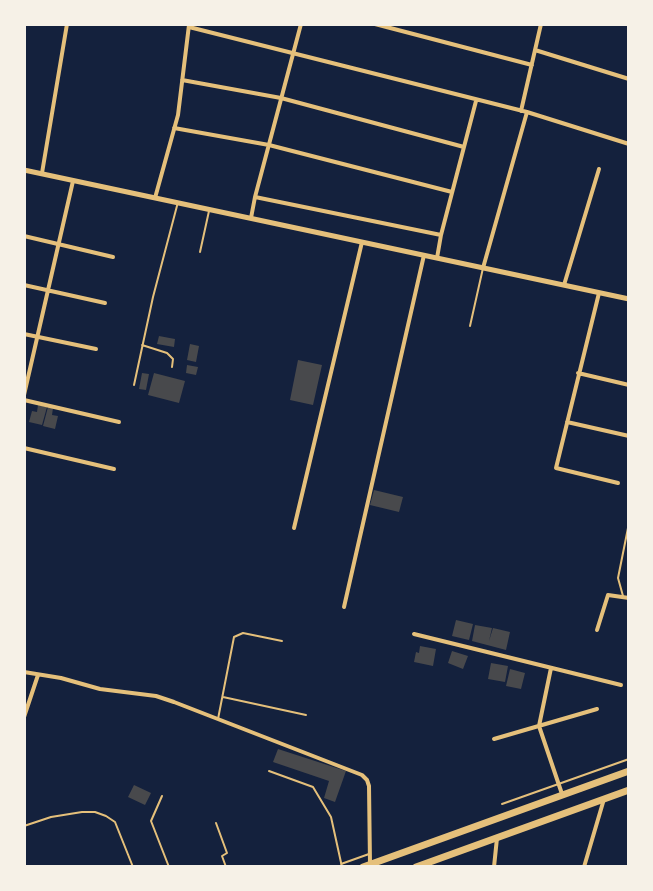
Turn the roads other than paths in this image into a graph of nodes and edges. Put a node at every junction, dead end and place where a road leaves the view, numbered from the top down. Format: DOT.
graph roads {
  1 [pos="67,24"];
  2 [pos="301,24"];
  3 [pos="375,24"];
  4 [pos="541,24"];
  5 [pos="189,25"];
  6 [pos="535,50"];
  7 [pos="293,53"];
  8 [pos="532,65"];
  9 [pos="629,79"];
  10 [pos="182,80"];
  11 [pos="281,98"];
  12 [pos="476,100"];
  13 [pos="521,111"];
  14 [pos="527,112"];
  15 [pos="174,128"];
  16 [pos="629,144"];
  17 [pos="269,145"];
  18 [pos="464,147"];
  19 [pos="599,169"];
  20 [pos="24,170"];
  21 [pos="42,173"];
  22 [pos="74,180"];
  23 [pos="452,192"];
  24 [pos="255,197"];
  25 [pos="155,198"];
  26 [pos="178,202"];
  27 [pos="209,209"];
  28 [pos="251,218"];
  29 [pos="441,235"];
  30 [pos="24,236"];
  31 [pos="362,242"];
  32 [pos="58,245"];
  33 [pos="200,252"];
  34 [pos="424,255"];
  35 [pos="113,257"];
  36 [pos="436,258"];
  37 [pos="483,268"];
  38 [pos="24,285"];
  39 [pos="564,285"];
  40 [pos="48,291"];
  41 [pos="599,293"];
  42 [pos="629,299"];
  43 [pos="105,303"];
  44 [pos="470,326"];
  45 [pos="24,334"];
  46 [pos="37,337"];
  47 [pos="142,345"];
  48 [pos="96,349"];
  49 [pos="172,367"];
  50 [pos="578,373"];
  51 [pos="134,385"];
  52 [pos="629,385"];
  53 [pos="24,395"];
  54 [pos="24,400"];
  55 [pos="118,422"];
  56 [pos="567,422"];
  57 [pos="629,436"];
  58 [pos="24,448"];
  59 [pos="114,469"];
  60 [pos="618,483"];
  61 [pos="629,523"];
  62 [pos="294,528"];
  63 [pos="623,596"];
  64 [pos="629,598"];
  65 [pos="344,607"];
  66 [pos="597,630"];
  67 [pos="414,634"];
  68 [pos="282,641"];
  69 [pos="551,668"];
  70 [pos="24,672"];
  71 [pos="38,675"];
  72 [pos="621,685"];
  73 [pos="223,697"];
  74 [pos="597,709"];
  75 [pos="306,716"];
  76 [pos="24,717"];
  77 [pos="218,719"];
  78 [pos="539,726"];
  79 [pos="494,739"];
  80 [pos="629,759"];
  81 [pos="268,771"];
  82 [pos="629,771"];
  83 [pos="558,785"];
  84 [pos="629,790"];
  85 [pos="562,795"];
  86 [pos="162,796"];
  87 [pos="604,799"];
  88 [pos="502,804"];
  89 [pos="216,823"];
  90 [pos="24,826"];
  91 [pos="497,837"];
  92 [pos="370,854"];
  93 [pos="341,866"];
  94 [pos="366,866"];
  95 [pos="133,867"];
  96 [pos="169,867"];
  97 [pos="226,867"];
  98 [pos="416,867"];
  99 [pos="494,867"];
  100 [pos="584,867"];
  1 -- 21 [label="street"];
  2 -- 7 [label="street"];
  3 -- 8 [label="street"];
  4 -- 6 [label="street"];
  5 -- 7 [label="street"];
  5 -- 10 [label="street"];
  6 -- 8 [label="street"];
  6 -- 9 [label="street"];
  7 -- 11 [label="street"];
  7 -- 12 [label="street"];
  8 -- 13 [label="street"];
  10 -- 11 [label="street"];
  10 -- 15 [label="street"];
  11 -- 17 [label="street"];
  11 -- 18 [label="street"];
  12 -- 13 [label="street"];
  12 -- 18 [label="street"];
  13 -- 14 [label="street"];
  14 -- 16 [label="street"];
  14 -- 37 [label="street"];
  15 -- 17 [label="street"];
  15 -- 25 [label="street"];
  17 -- 23 [label="street"];
  17 -- 24 [label="street"];
  18 -- 23 [label="street"];
  19 -- 39 [label="street"];
  20 -- 21 [label="street"];
  21 -- 22 [label="street"];
  22 -- 25 [label="street"];
  22 -- 32 [label="street"];
  23 -- 29 [label="street"];
  24 -- 28 [label="street"];
  24 -- 29 [label="street"];
  25 -- 26 [label="street"];
  26 -- 27 [label="street"];
  26 -- 47 [label="lane"];
  27 -- 28 [label="street"];
  27 -- 33 [label="lane"];
  28 -- 31 [label="street"];
  29 -- 36 [label="street"];
  30 -- 32 [label="street"];
  31 -- 34 [label="street"];
  31 -- 62 [label="street"];
  32 -- 35 [label="street"];
  32 -- 40 [label="street"];
  34 -- 36 [label="street"];
  34 -- 65 [label="street"];
  36 -- 37 [label="street"];
  37 -- 39 [label="street"];
  37 -- 44 [label="lane"];
  38 -- 40 [label="street"];
  39 -- 41 [label="street"];
  40 -- 43 [label="street"];
  40 -- 46 [label="street"];
  41 -- 42 [label="street"];
  41 -- 50 [label="street"];
  45 -- 46 [label="street"];
  46 -- 48 [label="street"];
  46 -- 53 [label="street"];
  47 -- 49 [label="lane"];
  47 -- 51 [label="lane"];
  50 -- 52 [label="street"];
  50 -- 56 [label="street"];
  54 -- 55 [label="street"];
  56 -- 57 [label="street"];
  56 -- 60 [label="street"];
  58 -- 59 [label="street"];
  61 -- 63 [label="lane"];
  63 -- 64 [label="street"];
  63 -- 66 [label="street"];
  67 -- 69 [label="street"];
  68 -- 73 [label="lane"];
  69 -- 72 [label="street"];
  69 -- 78 [label="street"];
  70 -- 71 [label="street"];
  71 -- 76 [label="street"];
  71 -- 77 [label="street"];
  73 -- 75 [label="lane"];
  73 -- 77 [label="lane"];
  74 -- 78 [label="street"];
  77 -- 92 [label="street"];
  78 -- 79 [label="street"];
  78 -- 83 [label="street"];
  80 -- 83 [label="lane"];
  81 -- 93 [label="lane"];
  82 -- 85 [label="main road"];
  83 -- 85 [label="street"];
  83 -- 88 [label="lane"];
  84 -- 87 [label="main road"];
  85 -- 94 [label="main road"];
  86 -- 96 [label="lane"];
  87 -- 91 [label="main road"];
  87 -- 100 [label="street"];
  89 -- 97 [label="lane"];
  90 -- 95 [label="lane"];
  91 -- 98 [label="main road"];
  91 -- 99 [label="street"];
  92 -- 93 [label="lane"];
  92 -- 94 [label="street"];
}
